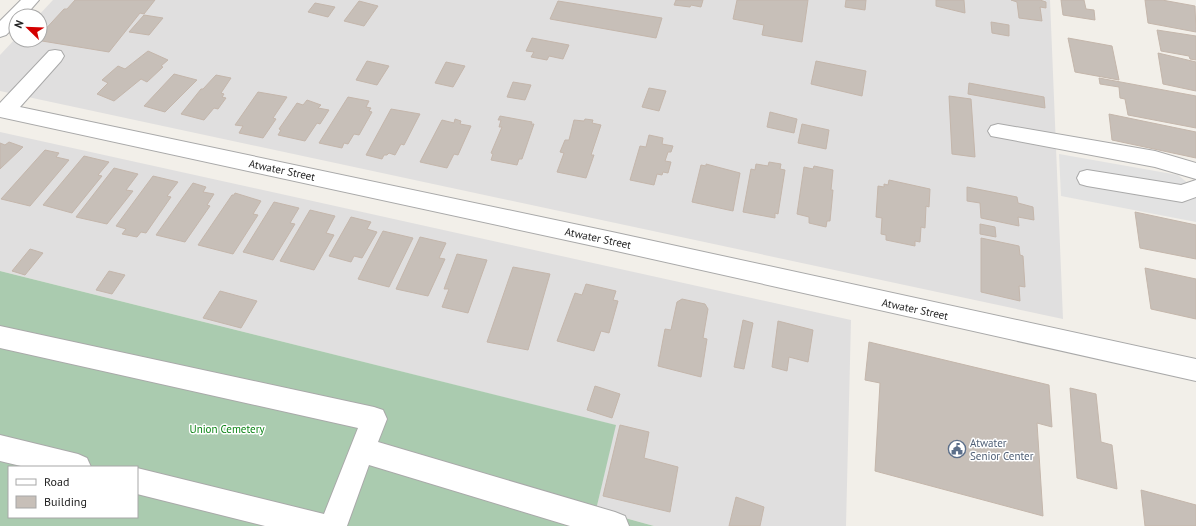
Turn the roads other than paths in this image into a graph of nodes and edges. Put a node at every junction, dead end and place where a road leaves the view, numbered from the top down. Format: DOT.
graph roads {
  1 [pos="31,0"];
  2 [pos="0,31"];
  3 [pos="55,56"];
  4 [pos="2,111"];
  5 [pos="998,131"];
  6 [pos="1196,171"];
  7 [pos="1087,178"];
  8 [pos="1196,188"];
  9 [pos="0,337"];
  10 [pos="1196,370"];
  11 [pos="0,448"];
  12 [pos="362,450"];
  13 [pos="74,466"];
  14 [pos="138,481"];
  15 [pos="320,526"];
  16 [pos="332,526"];
  17 [pos="615,526"];
  1 -- 2 [label="street"];
  3 -- 4 [label="street"];
  4 -- 10 [label="street, Atwater Street"];
  5 -- 6 [label="street"];
  7 -- 8 [label="street"];
  9 -- 12 [label="street"];
  11 -- 13 [label="street"];
  12 -- 16 [label="street"];
  12 -- 17 [label="street"];
  14 -- 15 [label="street"];
}
